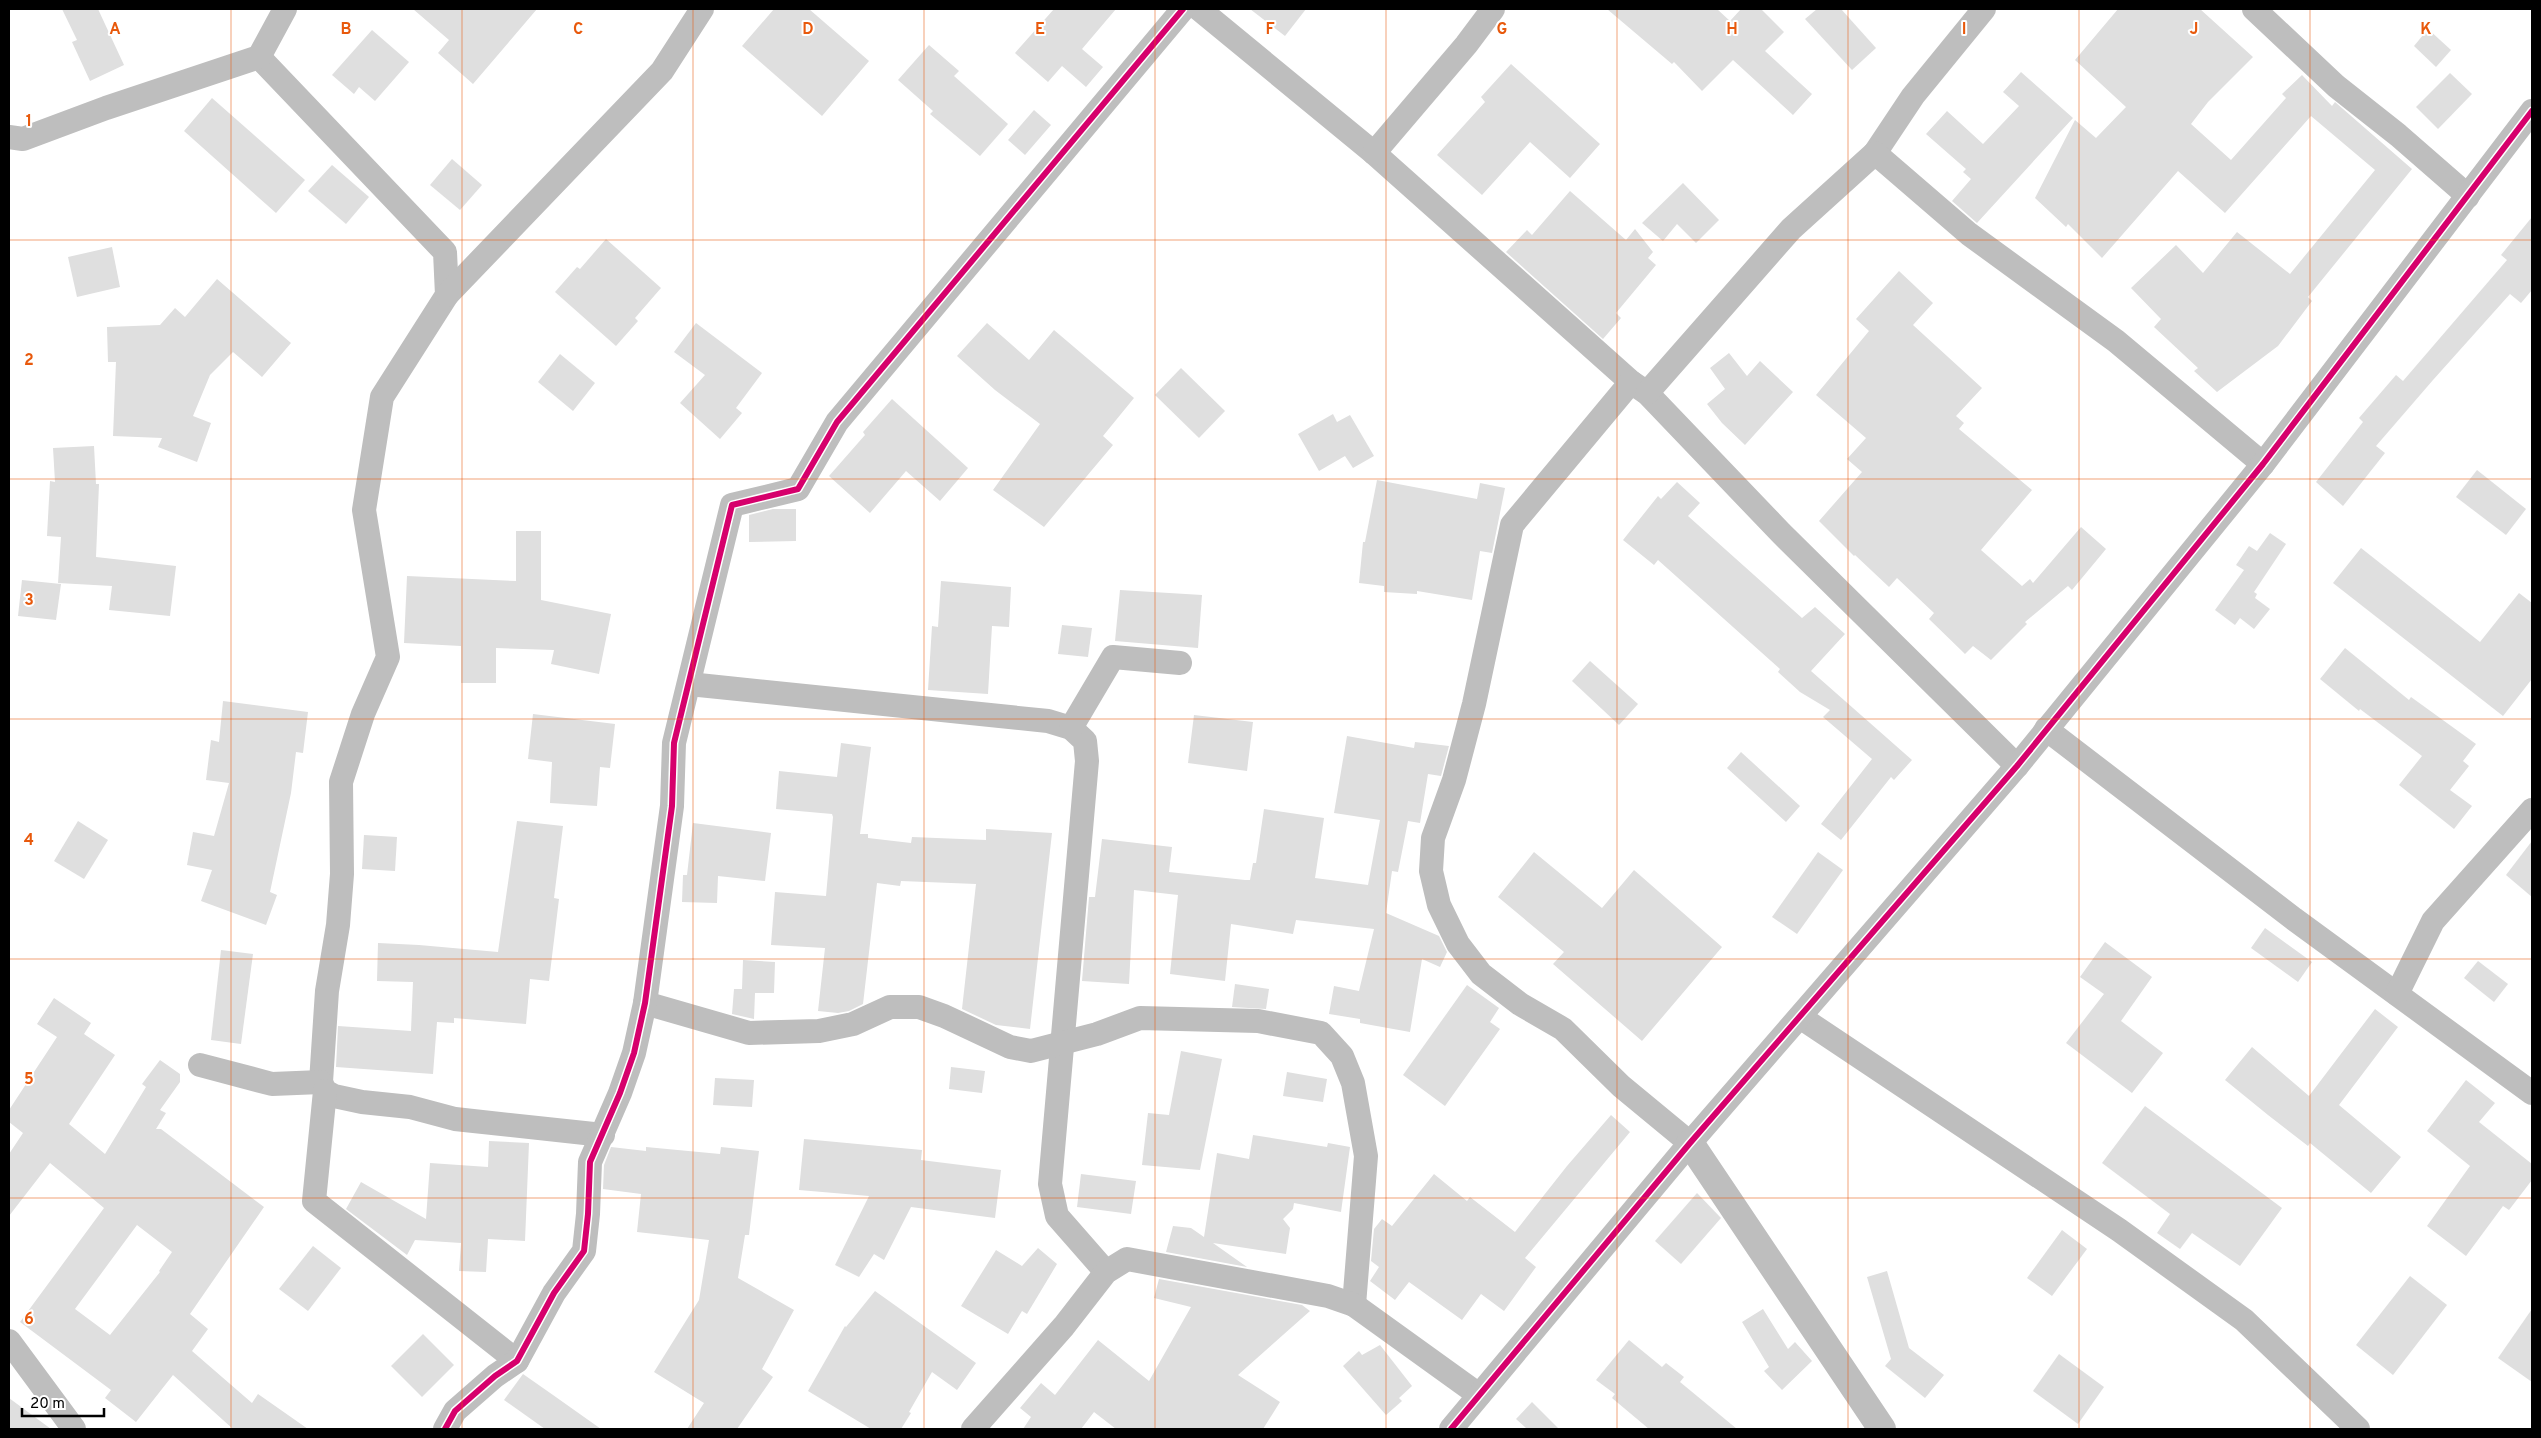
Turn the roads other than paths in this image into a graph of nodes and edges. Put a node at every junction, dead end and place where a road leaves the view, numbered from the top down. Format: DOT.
graph roads {
  1 [pos="284,9"];
  2 [pos="702,9"];
  3 [pos="1183,9"];
  4 [pos="1199,9"];
  5 [pos="1493,9"];
  6 [pos="1984,9"];
  7 [pos="2254,9"];
  8 [pos="259,57"];
  9 [pos="2532,111"];
  10 [pos="9,137"];
  11 [pos="1374,153"];
  12 [pos="1875,153"];
  13 [pos="2468,196"];
  14 [pos="447,295"];
  15 [pos="1639,388"];
  16 [pos="2263,464"];
  17 [pos="1180,663"];
  18 [pos="689,684"];
  19 [pos="1071,728"];
  20 [pos="2046,728"];
  21 [pos="2017,766"];
  22 [pos="2532,810"];
  23 [pos="2397,994"];
  24 [pos="645,1003"];
  25 [pos="1800,1016"];
  26 [pos="1061,1044"];
  27 [pos="200,1065"];
  28 [pos="323,1086"];
  29 [pos="2532,1093"];
  30 [pos="603,1135"];
  31 [pos="1690,1143"];
  32 [pos="1106,1272"];
  33 [pos="1354,1305"];
  34 [pos="9,1340"];
  35 [pos="517,1362"];
  36 [pos="1479,1395"];
  37 [pos="74,1429"];
  38 [pos="445,1429"];
  39 [pos="973,1429"];
  40 [pos="1451,1429"];
  41 [pos="1882,1429"];
  42 [pos="2358,1429"];
  1 -- 8 [label="street"];
  2 -- 14 [label="street"];
  3 -- 18 [label="street"];
  4 -- 11 [label="street"];
  5 -- 11 [label="street"];
  6 -- 12 [label="street"];
  7 -- 13 [label="street"];
  8 -- 10 [label="street"];
  8 -- 14 [label="street"];
  9 -- 13 [label="street"];
  11 -- 15 [label="street"];
  12 -- 15 [label="street"];
  12 -- 16 [label="street"];
  13 -- 16 [label="street"];
  14 -- 28 [label="street"];
  15 -- 21 [label="street"];
  15 -- 31 [label="street"];
  16 -- 20 [label="street"];
  17 -- 19 [label="street"];
  18 -- 19 [label="street"];
  18 -- 24 [label="street"];
  19 -- 26 [label="street"];
  20 -- 21 [label="street"];
  20 -- 23 [label="street"];
  21 -- 25 [label="street"];
  22 -- 23 [label="street"];
  23 -- 29 [label="street"];
  24 -- 26 [label="street"];
  24 -- 30 [label="street"];
  25 -- 31 [label="street"];
  25 -- 42 [label="street"];
  26 -- 32 [label="street"];
  26 -- 33 [label="street"];
  27 -- 28 [label="street"];
  28 -- 30 [label="street"];
  28 -- 35 [label="street"];
  30 -- 35 [label="street"];
  31 -- 36 [label="street"];
  31 -- 41 [label="street"];
  32 -- 33 [label="street"];
  32 -- 39 [label="street"];
  33 -- 36 [label="street"];
  34 -- 37 [label="street"];
  35 -- 38 [label="street"];
  36 -- 40 [label="street"];
}
